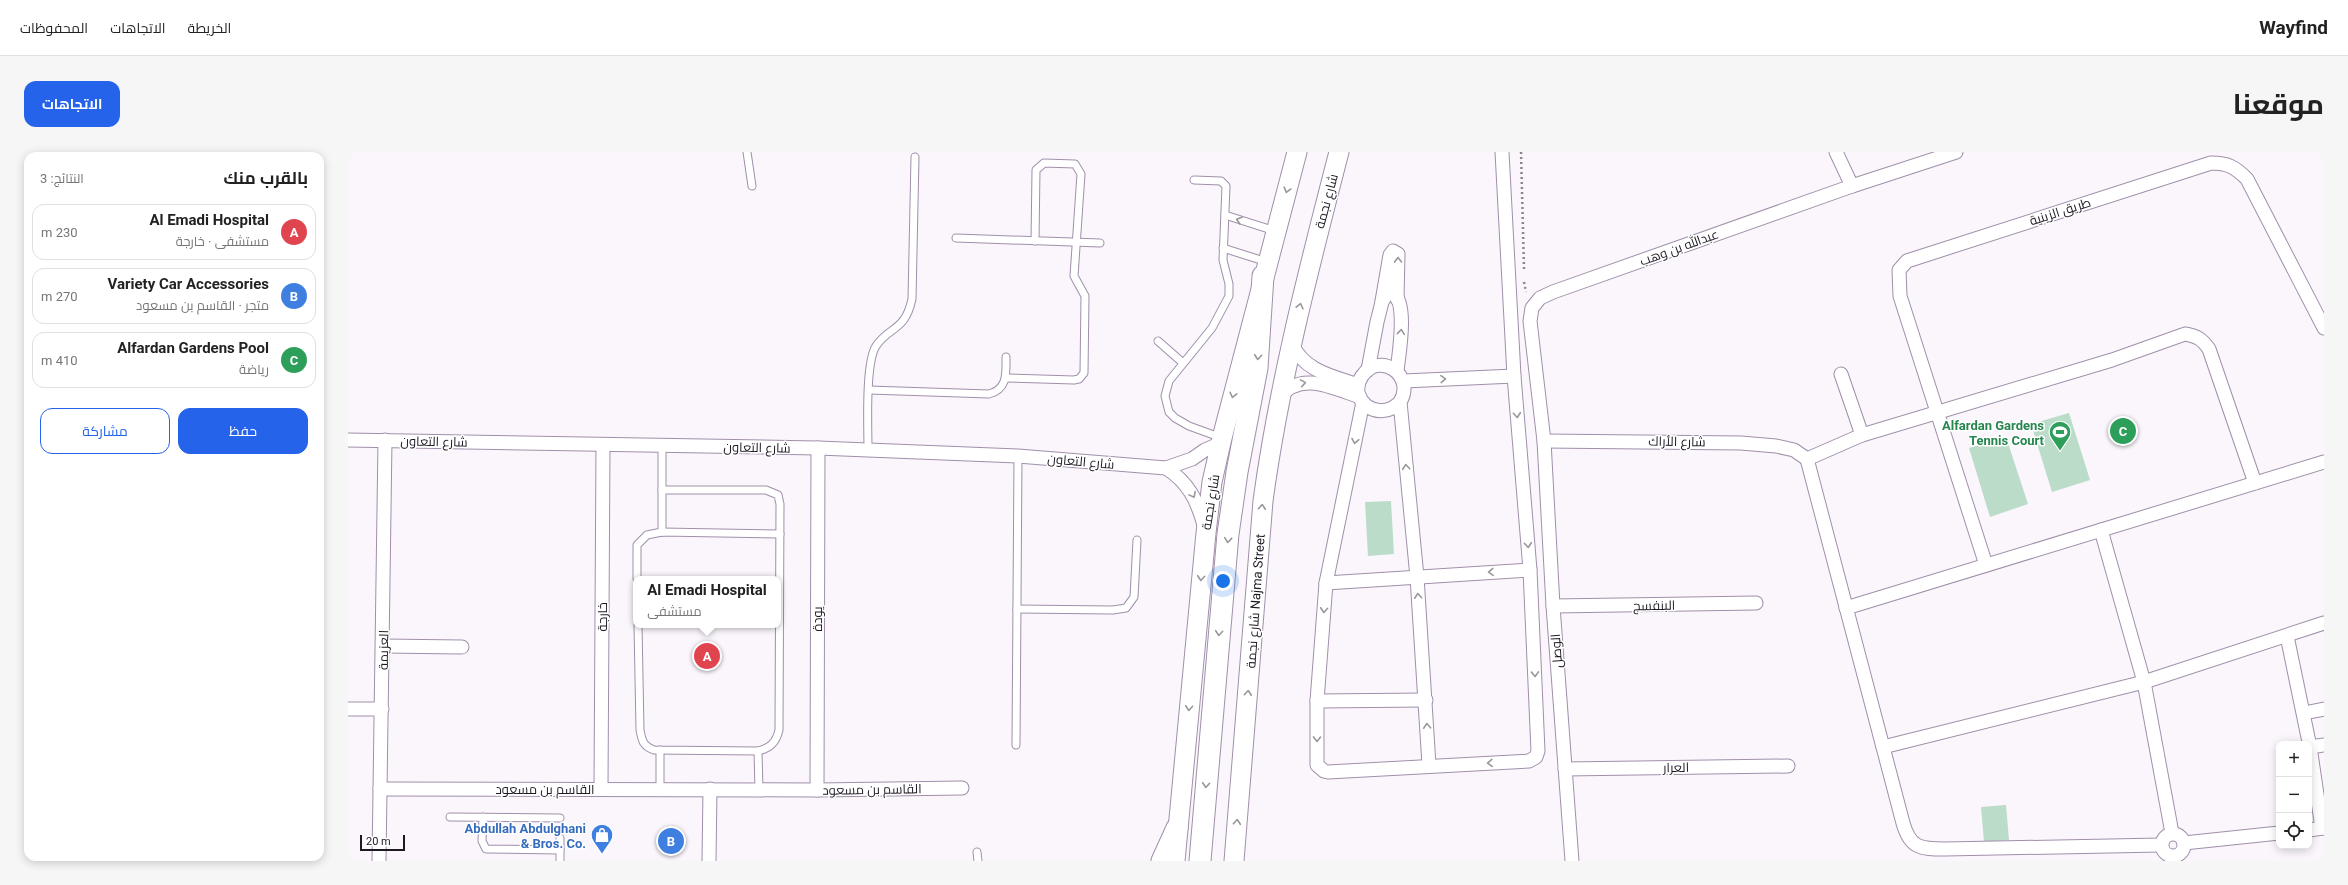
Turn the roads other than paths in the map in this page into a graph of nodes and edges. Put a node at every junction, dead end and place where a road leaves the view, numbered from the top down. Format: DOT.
graph roads {
  1 [pos="746,152"];
  2 [pos="1297,152"];
  3 [pos="1339,152"];
  4 [pos="1502,152"];
  5 [pos="1836,152"];
  6 [pos="1956,152"];
  7 [pos="915,157"];
  8 [pos="1194,180"];
  9 [pos="752,186"];
  10 [pos="1852,186"];
  11 [pos="1225,215"];
  12 [pos="1275,231"];
  13 [pos="956,238"];
  14 [pos="1035,241"];
  15 [pos="1077,242"];
  16 [pos="1100,243"];
  17 [pos="1223,248"];
  18 [pos="1265,269"];
  19 [pos="1397,299"];
  20 [pos="1382,302"];
  21 [pos="2324,328"];
  22 [pos="1158,341"];
  23 [pos="1292,344"];
  24 [pos="1006,357"];
  25 [pos="1183,363"];
  26 [pos="1368,370"];
  27 [pos="1841,374"];
  28 [pos="1400,376"];
  29 [pos="1514,376"];
  30 [pos="1006,378"];
  31 [pos="870,390"];
  32 [pos="1360,395"];
  33 [pos="1279,398"];
  34 [pos="1400,402"];
  35 [pos="1937,412"];
  36 [pos="1862,435"];
  37 [pos="348,440"];
  38 [pos="385,440"];
  39 [pos="1222,440"];
  40 [pos="1544,441"];
  41 [pos="603,445"];
  42 [pos="662,446"];
  43 [pos="818,448"];
  44 [pos="868,450"];
  45 [pos="1018,456"];
  46 [pos="1807,459"];
  47 [pos="2324,462"];
  48 [pos="1166,468"];
  49 [pos="2254,483"];
  50 [pos="662,490"];
  51 [pos="2101,530"];
  52 [pos="662,532"];
  53 [pos="1206,533"];
  54 [pos="780,534"];
  55 [pos="1137,540"];
  56 [pos="1986,565"];
  57 [pos="1530,570"];
  58 [pos="637,576"];
  59 [pos="780,576"];
  60 [pos="1416,577"];
  61 [pos="1326,583"];
  62 [pos="1756,604"];
  63 [pos="1553,606"];
  64 [pos="1846,608"];
  65 [pos="1017,609"];
  66 [pos="2324,623"];
  67 [pos="638,628"];
  68 [pos="779,628"];
  69 [pos="2287,636"];
  70 [pos="383,646"];
  71 [pos="462,647"];
  72 [pos="2144,682"];
  73 [pos="1426,700"];
  74 [pos="1317,701"];
  75 [pos="348,708"];
  76 [pos="382,709"];
  77 [pos="2324,709"];
  78 [pos="2304,713"];
  79 [pos="2309,741"];
  80 [pos="1016,745"];
  81 [pos="2324,745"];
  82 [pos="1883,747"];
  83 [pos="2312,747"];
  84 [pos="660,750"];
  85 [pos="758,751"];
  86 [pos="2312,759"];
  87 [pos="1429,765"];
  88 [pos="1788,766"];
  89 [pos="1565,769"];
  90 [pos="962,788"];
  91 [pos="380,789"];
  92 [pos="601,789"];
  93 [pos="660,789"];
  94 [pos="710,789"];
  95 [pos="759,790"];
  96 [pos="817,790"];
  97 [pos="450,817"];
  98 [pos="483,817"];
  99 [pos="560,818"];
  100 [pos="1178,828"];
  101 [pos="2323,828"];
  102 [pos="2312,830"];
  103 [pos="2172,833"];
  104 [pos="2276,834"];
  105 [pos="560,838"];
  106 [pos="560,850"];
  107 [pos="977,852"];
  108 [pos="2183,852"];
  109 [pos="2164,853"];
  110 [pos="379,861"];
  111 [pos="560,861"];
  112 [pos="709,861"];
  113 [pos="978,861"];
  114 [pos="1162,861"];
  115 [pos="1175,861"];
  116 [pos="1200,861"];
  117 [pos="1234,861"];
  118 [pos="1572,861"];
  1 -- 9 [label="lane"];
  2 -- 12 [label="main road, شارع نجمة, one-way"];
  23 -- 3 [label="main road, شارع نجمة, one-way"];
  4 -- 29 [label="street"];
  5 -- 10 [label="street"];
  6 -- 10 [label="street, عبدالله بن وهب"];
  7 -- 31 [label="lane"];
  8 -- 11 [label="lane"];
  10 -- 40 [label="street, عبدالله بن وهب"];
  12 -- 11 [label="lane, one-way"];
  11 -- 17 [label="lane"];
  12 -- 18 [label="main road, شارع نجمة"];
  13 -- 14 [label="lane"];
  14 -- 15 [label="lane"];
  14 -- 15 [label="lane"];
  15 -- 16 [label="lane"];
  15 -- 30 [label="lane"];
  17 -- 18 [label="lane"];
  17 -- 25 [label="lane"];
  18 -- 39 [label="main road, شارع نجمة, one-way"];
  18 -- 116 [label="main road, one-way"];
  19 -- 20 [label="street"];
  19 -- 20 [label="street, one-way"];
  28 -- 19 [label="street, one-way"];
  20 -- 26 [label="street"];
  21 -- 35 [label="street, طريق الزينية"];
  22 -- 25 [label="lane"];
  23 -- 32 [label="street"];
  23 -- 33 [label="main road, شارع نجمة Najma Street"];
  24 -- 30 [label="lane"];
  25 -- 39 [label="lane"];
  26 -- 28 [label="street"];
  26 -- 32 [label="street"];
  27 -- 36 [label="street"];
  28 -- 29 [label="street, one-way"];
  28 -- 34 [label="street"];
  29 -- 57 [label="street, one-way"];
  30 -- 31 [label="lane"];
  31 -- 44 [label="lane"];
  33 -- 32 [label="street, one-way"];
  32 -- 34 [label="street"];
  32 -- 61 [label="street, one-way"];
  117 -- 33 [label="main road, شارع نجمة Najma Street, one-way"];
  60 -- 34 [label="street, one-way"];
  35 -- 36 [label="street"];
  35 -- 49 [label="street"];
  35 -- 56 [label="street"];
  36 -- 46 [label="street"];
  37 -- 38 [label="street, شارع التعاون"];
  38 -- 41 [label="street, شارع التعاون"];
  38 -- 70 [label="street, العزيمة"];
  39 -- 48 [label="street, شارع التعاون"];
  39 -- 53 [label="main road, شارع نجمة"];
  40 -- 46 [label="street, شارع الأراك"];
  40 -- 63 [label="street, الوصل"];
  41 -- 42 [label="street, شارع التعاون"];
  41 -- 92 [label="street, خارجة"];
  42 -- 43 [label="street, شارع التعاون"];
  42 -- 50 [label="lane"];
  43 -- 44 [label="street, شارع التعاون"];
  43 -- 96 [label="street, يودة"];
  44 -- 45 [label="street, شارع التعاون"];
  45 -- 48 [label="street, شارع التعاون"];
  45 -- 65 [label="lane"];
  46 -- 64 [label="street"];
  47 -- 49 [label="street"];
  48 -- 53 [label="street, one-way"];
  49 -- 51 [label="street"];
  50 -- 52 [label="lane"];
  50 -- 54 [label="lane"];
  51 -- 56 [label="street"];
  51 -- 72 [label="street"];
  52 -- 54 [label="lane"];
  52 -- 58 [label="lane"];
  53 -- 100 [label="main road, شارع نجمة, one-way"];
  54 -- 59 [label="lane"];
  55 -- 65 [label="lane"];
  56 -- 64 [label="street"];
  57 -- 60 [label="street, one-way"];
  57 -- 87 [label="street, one-way"];
  60 -- 61 [label="street"];
  73 -- 60 [label="street, one-way"];
  61 -- 74 [label="street, one-way"];
  62 -- 63 [label="street, البنفسج"];
  63 -- 89 [label="street, الوصل"];
  64 -- 82 [label="street"];
  65 -- 80 [label="lane"];
  66 -- 69 [label="street"];
  67 -- 84 [label="lane"];
  68 -- 85 [label="lane"];
  69 -- 72 [label="street"];
  69 -- 78 [label="street"];
  70 -- 71 [label="street"];
  70 -- 76 [label="street, العزيمة"];
  72 -- 82 [label="street"];
  72 -- 103 [label="street"];
  73 -- 74 [label="street"];
  87 -- 73 [label="street, one-way"];
  74 -- 87 [label="street, one-way"];
  75 -- 76 [label="street"];
  76 -- 91 [label="street, العزيمة"];
  77 -- 78 [label="street"];
  78 -- 79 [label="street"];
  81 -- 83 [label="street"];
  82 -- 109 [label="street"];
  84 -- 85 [label="lane"];
  84 -- 93 [label="lane"];
  85 -- 95 [label="lane"];
  86 -- 101 [label="street"];
  88 -- 89 [label="street, العرار"];
  89 -- 118 [label="street, الوصل"];
  90 -- 96 [label="street, القاسم بن مسعود"];
  91 -- 92 [label="street, القاسم بن مسعود"];
  91 -- 110 [label="street, العزيمة"];
  92 -- 93 [label="street, القاسم بن مسعود"];
  93 -- 94 [label="street, القاسم بن مسعود"];
  94 -- 95 [label="street, القاسم بن مسعود"];
  94 -- 112 [label="street"];
  95 -- 96 [label="street, القاسم بن مسعود"];
  97 -- 98 [label="lane"];
  98 -- 99 [label="lane"];
  98 -- 106 [label="lane"];
  100 -- 114 [label="main road"];
  100 -- 115 [label="main road, شارع نجمة"];
  101 -- 102 [label="street"];
  103 -- 108 [label="street"];
  103 -- 109 [label="street"];
  104 -- 108 [label="street"];
  105 -- 106 [label="lane"];
  106 -- 111 [label="lane"];
  107 -- 113 [label="lane"];
  108 -- 109 [label="street"];
}
